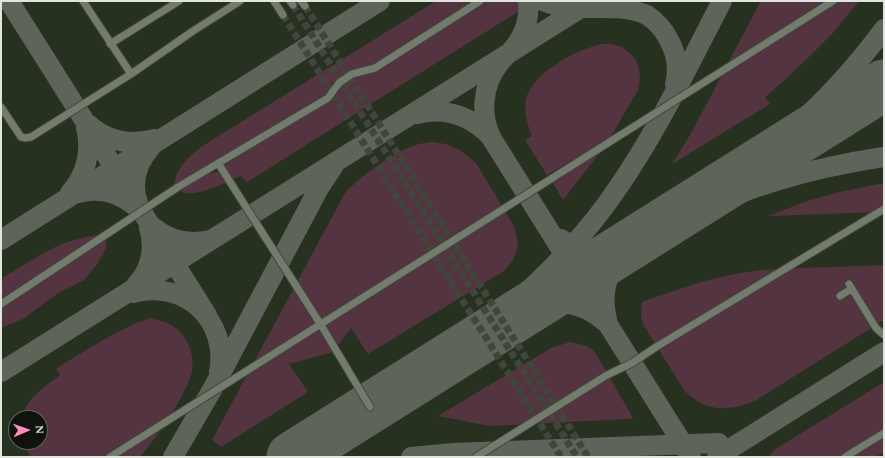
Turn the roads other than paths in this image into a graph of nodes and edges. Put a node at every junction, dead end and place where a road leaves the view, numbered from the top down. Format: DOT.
graph roads {
  1 [pos="83,1"];
  2 [pos="179,1"];
  3 [pos="240,1"];
  4 [pos="274,1"];
  5 [pos="480,1"];
  6 [pos="833,1"];
  7 [pos="283,15"];
  8 [pos="110,44"];
  9 [pos="130,74"];
  10 [pos="1,107"];
  11 [pos="218,163"];
  12 [pos="884,210"];
  13 [pos="840,296"];
  14 [pos="1,304"];
  15 [pos="321,325"];
  16 [pos="884,335"];
  17 [pos="370,408"];
  18 [pos="884,432"];
  19 [pos="110,457"];
  20 [pos="476,457"];
  21 [pos="845,457"];
  1 -- 8 [label="street"];
  2 -- 8 [label="street"];
  3 -- 9 [label="street"];
  4 -- 7 [label="street"];
  5 -- 11 [label="street"];
  6 -- 15 [label="street"];
  8 -- 9 [label="street"];
  9 -- 10 [label="street"];
  11 -- 14 [label="street"];
  11 -- 15 [label="street"];
  12 -- 20 [label="street"];
  13 -- 16 [label="street"];
  15 -- 17 [label="street"];
  15 -- 19 [label="street"];
  18 -- 21 [label="street"];
}
